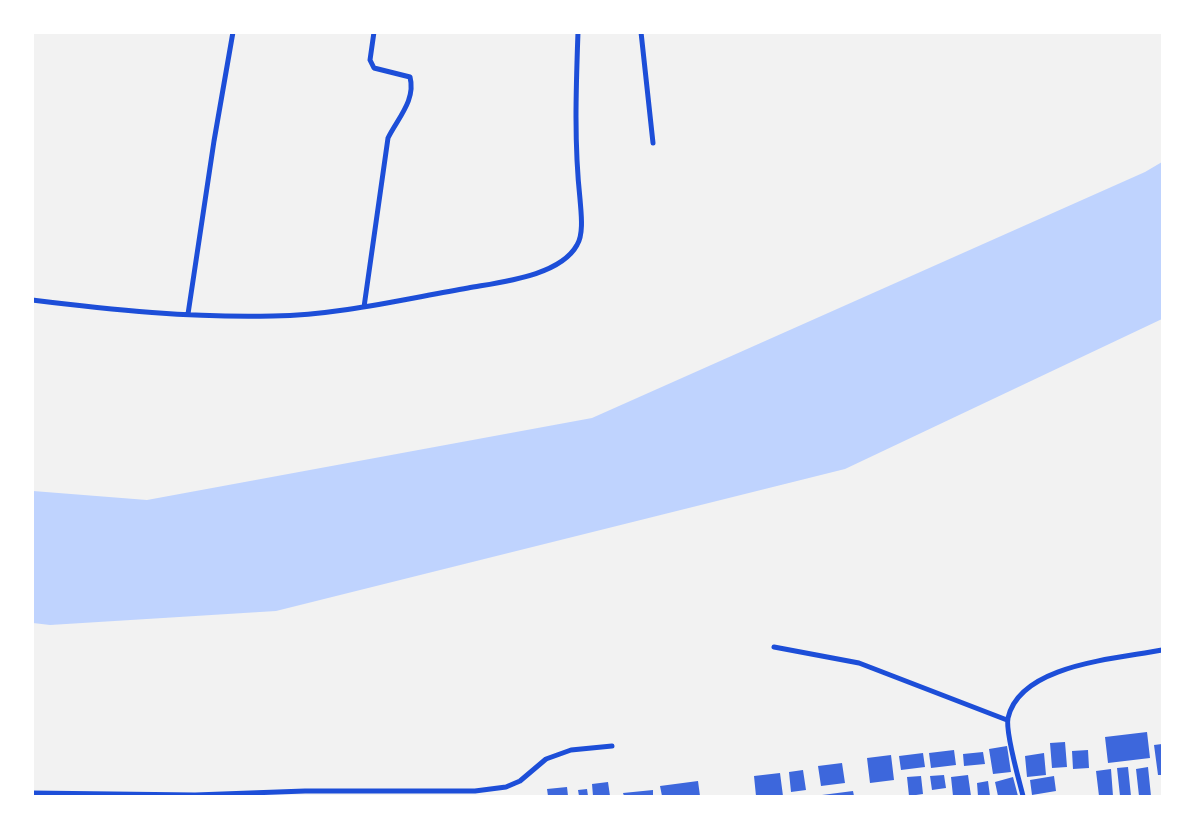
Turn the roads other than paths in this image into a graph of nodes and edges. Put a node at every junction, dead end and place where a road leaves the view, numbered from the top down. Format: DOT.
graph roads {
  1 [pos="233,32"];
  2 [pos="374,32"];
  3 [pos="578,32"];
  4 [pos="641,32"];
  5 [pos="653,143"];
  6 [pos="32,300"];
  7 [pos="364,307"];
  8 [pos="188,314"];
  9 [pos="774,647"];
  10 [pos="1162,650"];
  11 [pos="1007,720"];
  12 [pos="612,746"];
  13 [pos="32,793"];
  14 [pos="305,794"];
  15 [pos="475,794"];
  16 [pos="1023,796"];
  1 -- 8 [label="street"];
  2 -- 7 [label="street"];
  3 -- 7 [label="street"];
  4 -- 5 [label="street"];
  6 -- 8 [label="street"];
  7 -- 8 [label="street"];
  9 -- 11 [label="street"];
  10 -- 11 [label="street"];
  11 -- 16 [label="street"];
  12 -- 15 [label="street"];
  13 -- 14 [label="street"];
  14 -- 15 [label="street"];
}
